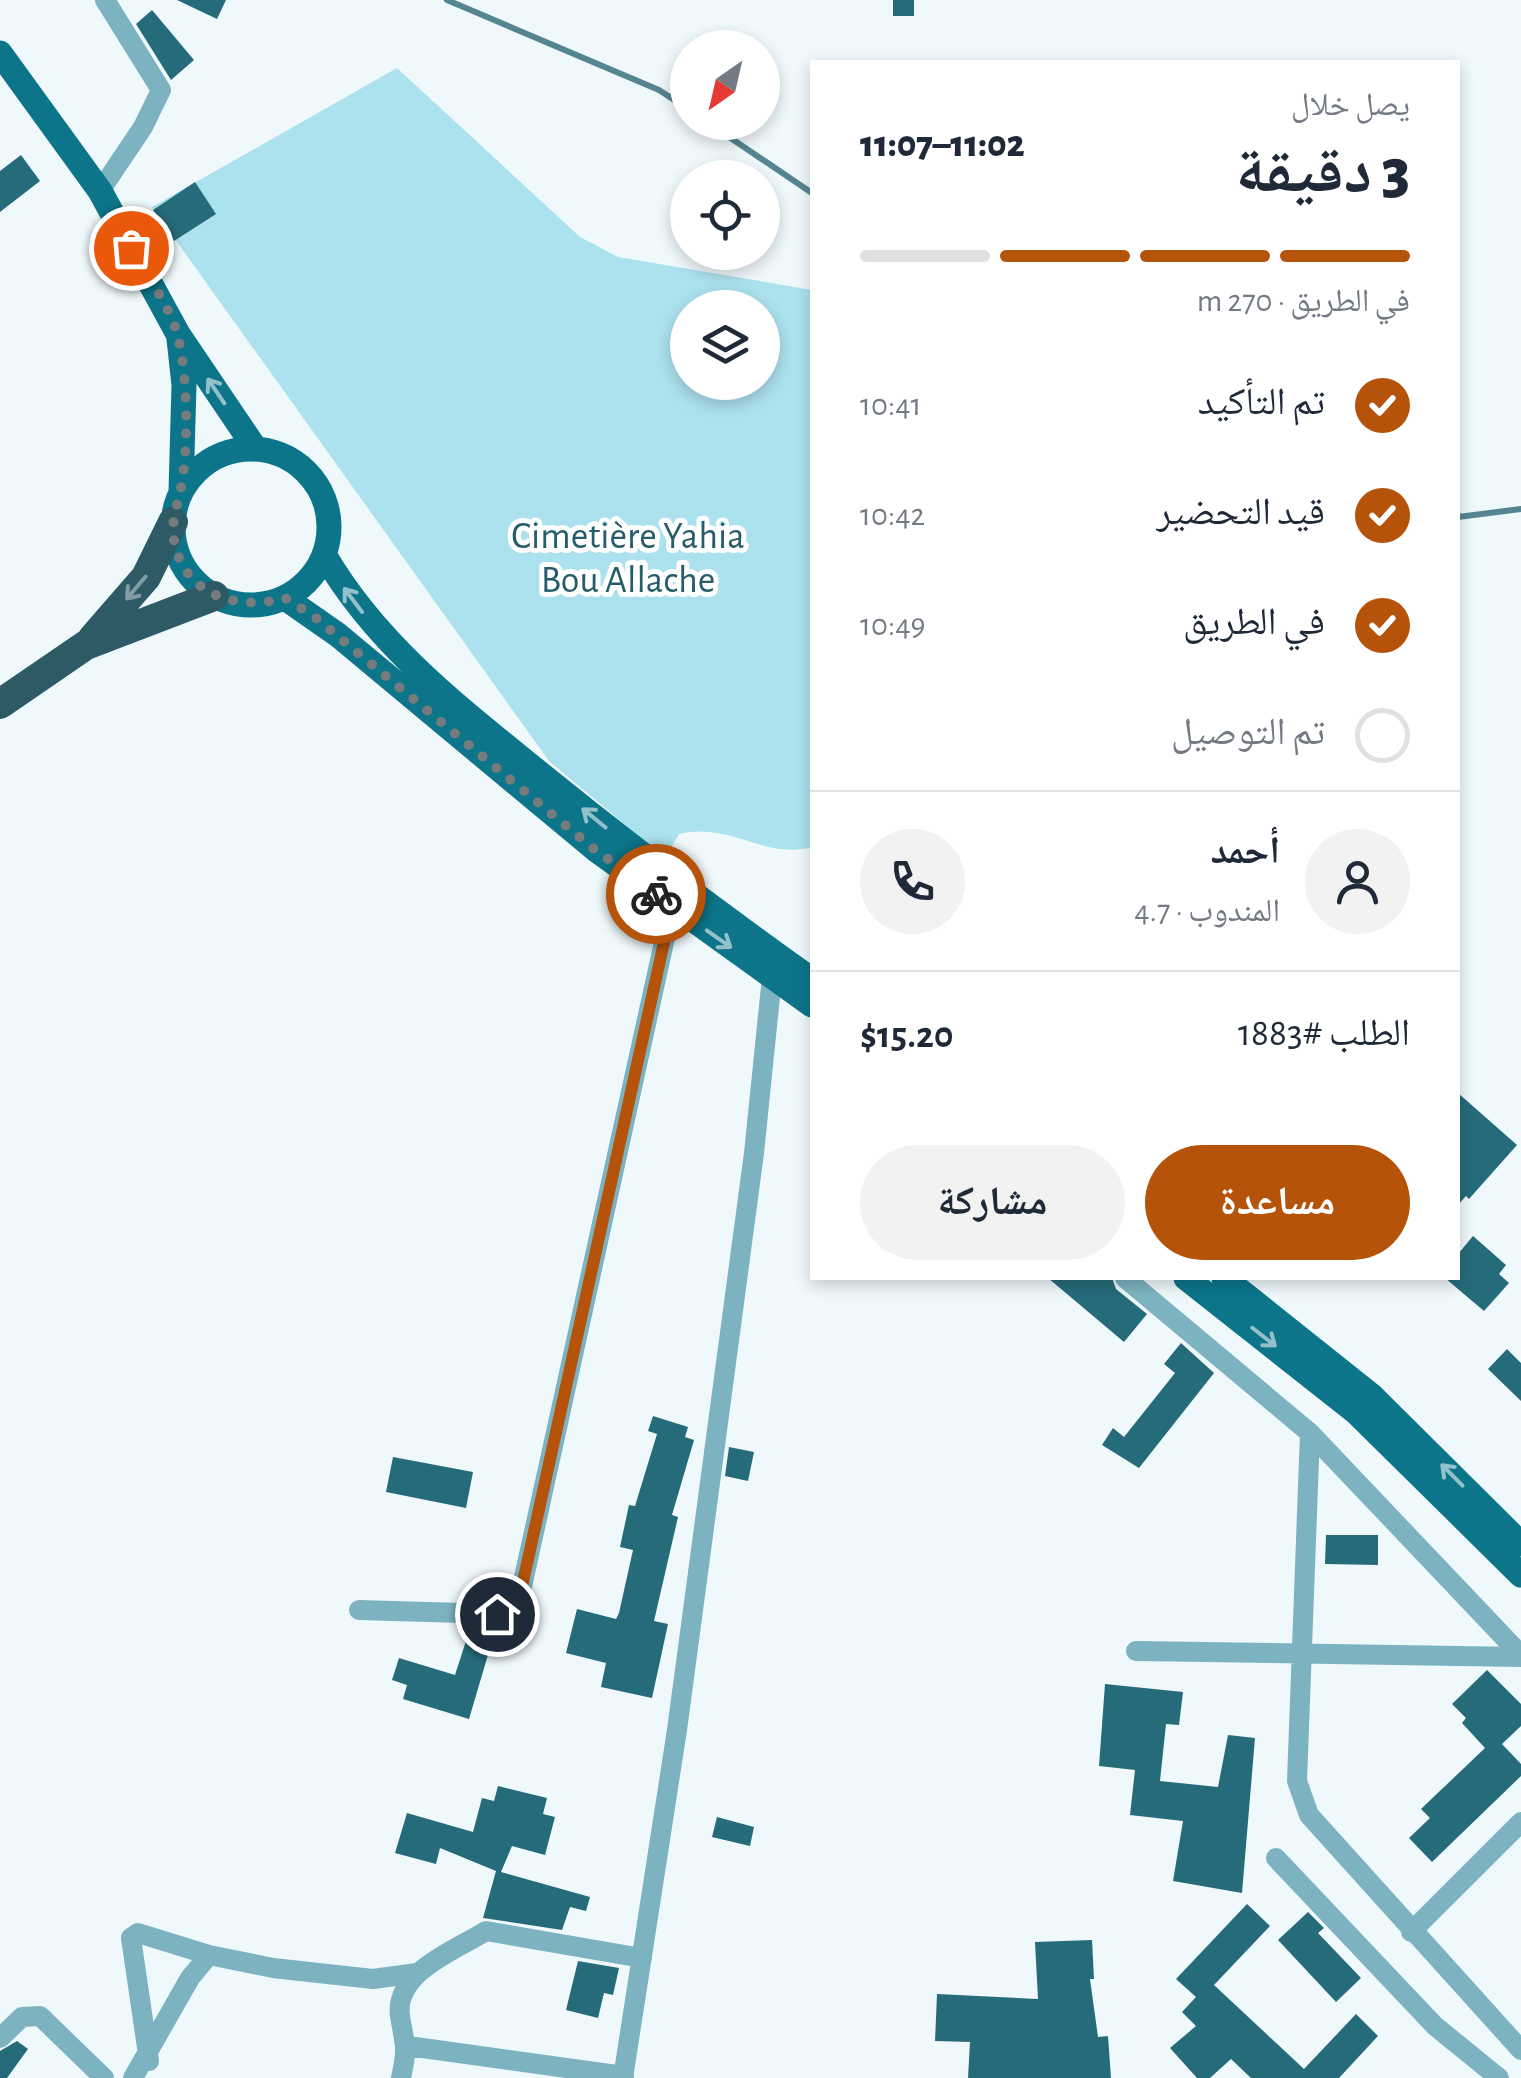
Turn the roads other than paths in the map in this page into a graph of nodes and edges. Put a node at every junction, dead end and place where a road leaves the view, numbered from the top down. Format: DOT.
graph roads {
  1 [pos="104,0"];
  2 [pos="0,53"];
  3 [pos="100,191"];
  4 [pos="178,334"];
  5 [pos="255,448"];
  6 [pos="180,491"];
  7 [pos="173,522"];
  8 [pos="324,556"];
  9 [pos="214,596"];
  10 [pos="285,598"];
  11 [pos="86,646"];
  12 [pos="0,704"];
  13 [pos="672,906"];
  14 [pos="772,977"];
  15 [pos="810,979"];
  16 [pos="810,1004"];
  17 [pos="1127,1280"];
  18 [pos="1189,1280"];
  19 [pos="1227,1280"];
  20 [pos="1310,1433"];
  21 [pos="1521,1544"];
  22 [pos="1521,1575"];
  23 [pos="359,1610"];
  24 [pos="1136,1652"];
  25 [pos="1299,1656"];
  26 [pos="1521,1656"];
  27 [pos="1521,1822"];
  28 [pos="1276,1858"];
  29 [pos="1412,1932"];
  30 [pos="209,1955"];
  31 [pos="642,1958"];
  32 [pos="418,1973"];
  33 [pos="0,2038"];
  34 [pos="408,2046"];
  35 [pos="1521,2050"];
  36 [pos="148,2055"];
  37 [pos="624,2077"];
  38 [pos="104,2078"];
  39 [pos="133,2078"];
  40 [pos="149,2078"];
  41 [pos="400,2078"];
  42 [pos="1499,2078"];
  1 -- 3 [label="street"];
  2 -- 3 [label="main road"];
  3 -- 4 [label="main road"];
  5 -- 4 [label="main road, one-way"];
  4 -- 6 [label="main road"];
  5 -- 6 [label="main road"];
  5 -- 8 [label="main road"];
  6 -- 7 [label="main road"];
  7 -- 9 [label="main road"];
  7 -- 11 [label="highway, one-way"];
  8 -- 10 [label="main road"];
  15 -- 8 [label="main road, one-way"];
  9 -- 10 [label="main road"];
  9 -- 11 [label="highway"];
  10 -- 13 [label="main road"];
  11 -- 12 [label="highway"];
  13 -- 14 [label="main road, one-way"];
  13 -- 23 [label="street"];
  14 -- 16 [label="main road"];
  14 -- 31 [label="street"];
  17 -- 20 [label="street"];
  18 -- 22 [label="main road, one-way"];
  21 -- 19 [label="main road, one-way"];
  20 -- 25 [label="street"];
  20 -- 26 [label="street"];
  24 -- 25 [label="street"];
  25 -- 26 [label="street"];
  25 -- 29 [label="street"];
  27 -- 29 [label="street"];
  28 -- 42 [label="street"];
  29 -- 35 [label="street"];
  30 -- 32 [label="street"];
  30 -- 36 [label="street"];
  30 -- 36 [label="street"];
  31 -- 32 [label="street"];
  31 -- 37 [label="street"];
  32 -- 34 [label="street"];
  33 -- 38 [label="street"];
  34 -- 37 [label="street"];
  34 -- 41 [label="street"];
  36 -- 39 [label="street"];
  36 -- 40 [label="street"];
}
